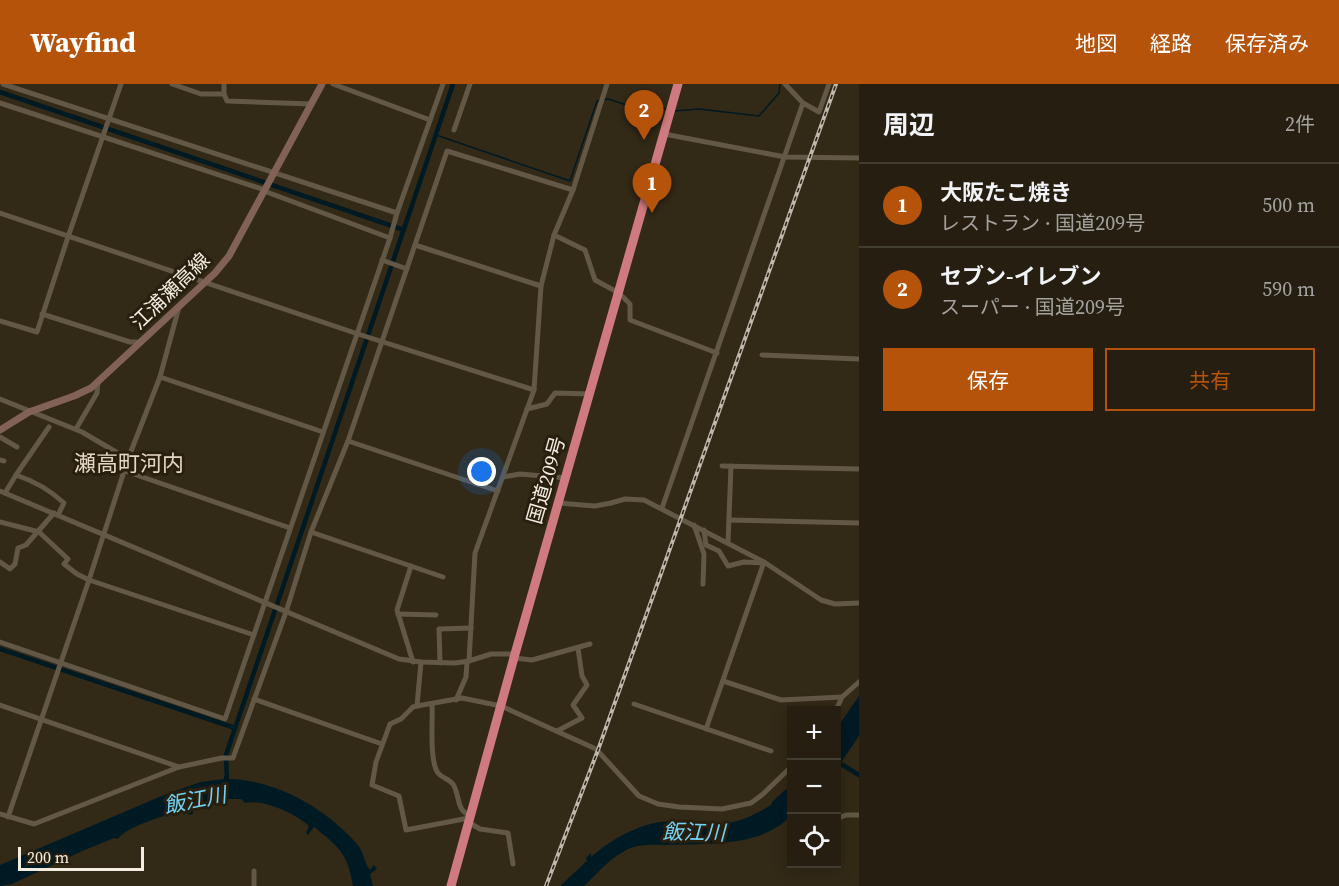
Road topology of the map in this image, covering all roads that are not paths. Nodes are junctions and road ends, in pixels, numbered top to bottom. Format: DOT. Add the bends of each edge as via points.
graph roads {
  1 [pos="3,84"];
  2 [pos="120,84"];
  3 [pos="172,84"];
  4 [pos="224,84"];
  5 [pos="322,84"];
  6 [pos="333,84"];
  7 [pos="443,84"];
  8 [pos="470,84"];
  9 [pos="607,84"];
  10 [pos="678,84"];
  11 [pos="786,84"];
  12 [pos="829,84"];
  13 [pos="224,94"];
  14 [pos="0,103"];
  15 [pos="803,103"];
  16 [pos="311,104"];
  17 [pos="108,119"];
  18 [pos="430,120"];
  19 [pos="454,130"];
  20 [pos="664,134"];
  21 [pos="102,136"];
  22 [pos="785,157"];
  23 [pos="859,158"];
  24 [pos="272,175"];
  25 [pos="264,190"];
  26 [pos="573,190"];
  27 [pos="0,213"];
  28 [pos="397,213"];
  29 [pos="554,235"];
  30 [pos="68,237"];
  31 [pos="390,238"];
  32 [pos="415,245"];
  33 [pos="383,260"];
  34 [pos="405,268"];
  35 [pos="206,281"];
  36 [pos="541,286"];
  37 [pos="619,293"];
  38 [pos="180,306"];
  39 [pos="42,314"];
  40 [pos="0,321"];
  41 [pos="357,334"];
  42 [pos="140,342"];
  43 [pos="381,342"];
  44 [pos="717,353"];
  45 [pos="762,355"];
  46 [pos="859,359"];
  47 [pos="159,377"];
  48 [pos="98,381"];
  49 [pos="534,390"];
  50 [pos="590,394"];
  51 [pos="0,399"];
  52 [pos="527,409"];
  53 [pos="28,412"];
  54 [pos="49,427"];
  55 [pos="76,429"];
  56 [pos="0,430"];
  57 [pos="323,432"];
  58 [pos="0,437"];
  59 [pos="348,441"];
  60 [pos="18,447"];
  61 [pos="128,459"];
  62 [pos="722,466"];
  63 [pos="731,466"];
  64 [pos="859,469"];
  65 [pos="124,471"];
  66 [pos="16,475"];
  67 [pos="503,477"];
  68 [pos="566,478"];
  69 [pos="498,491"];
  70 [pos="3,492"];
  71 [pos="558,503"];
  72 [pos="662,508"];
  73 [pos="56,514"];
  74 [pos="729,520"];
  75 [pos="0,522"];
  76 [pos="859,523"];
  77 [pos="694,525"];
  78 [pos="290,528"];
  79 [pos="704,530"];
  80 [pos="39,532"];
  81 [pos="311,532"];
  82 [pos="104,535"];
  83 [pos="728,543"];
  84 [pos="0,562"];
  85 [pos="764,562"];
  86 [pos="411,566"];
  87 [pos="443,577"];
  88 [pos="89,580"];
  89 [pos="703,584"];
  90 [pos="266,603"];
  91 [pos="859,603"];
  92 [pos="286,612"];
  93 [pos="398,614"];
  94 [pos="436,615"];
  95 [pos="471,628"];
  96 [pos="254,635"];
  97 [pos="0,642"];
  98 [pos="590,644"];
  99 [pos="578,648"];
  100 [pos="515,656"];
  101 [pos="468,661"];
  102 [pos="61,662"];
  103 [pos="413,662"];
  104 [pos="422,662"];
  105 [pos="440,663"];
  106 [pos="723,681"];
  107 [pos="859,682"];
  108 [pos="842,697"];
  109 [pos="254,699"];
  110 [pos="456,700"];
  111 [pos="432,704"];
  112 [pos="634,704"];
  113 [pos="0,705"];
  114 [pos="417,706"];
  115 [pos="501,706"];
  116 [pos="838,706"];
  117 [pos="41,718"];
  118 [pos="706,729"];
  119 [pos="557,731"];
  120 [pos="382,744"];
  121 [pos="771,751"];
  122 [pos="179,767"];
  123 [pos="787,771"];
  124 [pos="0,814"];
  125 [pos="859,815"];
  126 [pos="8,817"];
  127 [pos="841,817"];
  128 [pos="469,818"];
  129 [pos="513,864"];
  130 [pos="254,871"];
  131 [pos="254,886"];
  132 [pos="451,886"];
  1 -- 17 [label="street"];
  2 -- 17 [label="street"];
  3 -- 13 [label="street" via="201,94"];
  4 -- 13 [label="street"];
  5 -- 16 [label="main road, 江浦瀬高線"];
  6 -- 18 [label="street"];
  7 -- 18 [label="street"];
  8 -- 19 [label="street"];
  9 -- 26 [label="street"];
  10 -- 20 [label="highway, 国道209号"];
  11 -- 15 [label="street"];
  12 -- 15 [label="street" via="819,112"];
  13 -- 16 [label="street" via="227,101"];
  14 -- 21 [label="street"];
  15 -- 22 [label="street"];
  16 -- 24 [label="main road, 江浦瀬高線"];
  17 -- 21 [label="street"];
  17 -- 24 [label="street"];
  18 -- 28 [label="street"];
  20 -- 22 [label="street"];
  20 -- 37 [label="highway, 国道209号"];
  21 -- 25 [label="street"];
  21 -- 30 [label="street"];
  22 -- 23 [label="street"];
  22 -- 44 [label="street"];
  24 -- 25 [label="main road, 江浦瀬高線"];
  24 -- 28 [label="street"];
  25 -- 31 [label="street"];
  25 -- 35 [label="main road, 江浦瀬高線" via="229,256"];
  26 -- 29 [label="street"];
  26 -- 32 [label="street" via="447,151"];
  27 -- 30 [label="street"];
  28 -- 31 [label="street"];
  29 -- 36 [label="street"];
  29 -- 37 [label="street" via="585,250 595,280"];
  30 -- 35 [label="street"];
  30 -- 39 [label="street"];
  31 -- 33 [label="street"];
  32 -- 34 [label="street"];
  32 -- 36 [label="street"];
  33 -- 34 [label="street"];
  33 -- 41 [label="street"];
  34 -- 43 [label="street"];
  35 -- 38 [label="main road, 江浦瀬高線"];
  35 -- 41 [label="street"];
  36 -- 49 [label="street"];
  37 -- 44 [label="street" via="630,304 630,320"];
  37 -- 50 [label="highway, 国道209号"];
  38 -- 42 [label="main road, 江浦瀬高線"];
  38 -- 47 [label="street"];
  39 -- 40 [label="street" via="37,332"];
  39 -- 42 [label="street"];
  41 -- 43 [label="street"];
  41 -- 57 [label="street"];
  42 -- 48 [label="main road, 江浦瀬高線"];
  43 -- 49 [label="street"];
  43 -- 59 [label="street"];
  44 -- 72 [label="street"];
  45 -- 46 [label="street"];
  47 -- 57 [label="street"];
  47 -- 61 [label="street"];
  48 -- 53 [label="main road, 江浦瀬高線" via="74,396"];
  48 -- 55 [label="street" via="97,393"];
  49 -- 52 [label="street"];
  50 -- 52 [label="street" via="555,393 547,404"];
  50 -- 68 [label="highway, 国道209号"];
  51 -- 53 [label="street"];
  52 -- 67 [label="street"];
  53 -- 55 [label="street"];
  53 -- 56 [label="main road, 江浦瀬高線"];
  54 -- 66 [label="street"];
  55 -- 61 [label="street"];
  57 -- 78 [label="street"];
  58 -- 60 [label="street"];
  59 -- 69 [label="street"];
  59 -- 81 [label="street"];
  61 -- 65 [label="street"];
  62 -- 63 [label="street"];
  63 -- 64 [label="street"];
  63 -- 74 [label="street"];
  65 -- 78 [label="street"];
  65 -- 82 [label="street"];
  66 -- 70 [label="street"];
  66 -- 73 [label="street" via="55,494 64,503"];
  67 -- 68 [label="street" via="520,474"];
  67 -- 69 [label="street"];
  68 -- 71 [label="highway, 国道209号"];
  69 -- 95 [label="street" via="475,553"];
  70 -- 73 [label="street"];
  71 -- 72 [label="street" via="595,506 633,499"];
  71 -- 100 [label="highway, 国道209号"];
  72 -- 77 [label="street"];
  73 -- 80 [label="street"];
  73 -- 82 [label="street"];
  74 -- 76 [label="street"];
  74 -- 83 [label="street"];
  75 -- 80 [label="street"];
  77 -- 79 [label="street"];
  77 -- 89 [label="street" via="704,554"];
  78 -- 90 [label="street"];
  79 -- 83 [label="street"];
  79 -- 85 [label="street" via="706,545 719,551 728,566"];
  80 -- 84 [label="street" via="18,548 10,569"];
  80 -- 88 [label="street" via="68,559 64,564"];
  81 -- 86 [label="street"];
  81 -- 92 [label="street"];
  82 -- 88 [label="street"];
  82 -- 90 [label="street"];
  83 -- 85 [label="street"];
  85 -- 91 [label="street" via="821,600"];
  85 -- 106 [label="street"];
  86 -- 87 [label="street"];
  86 -- 93 [label="street"];
  88 -- 96 [label="street"];
  88 -- 102 [label="street"];
  90 -- 92 [label="street"];
  90 -- 96 [label="street"];
  92 -- 103 [label="street"];
  92 -- 109 [label="street"];
  93 -- 94 [label="street"];
  93 -- 103 [label="street"];
  95 -- 101 [label="street"];
  95 -- 105 [label="street" via="439,629"];
  96 -- 102 [label="street" via="225,719"];
  97 -- 102 [label="street"];
  98 -- 99 [label="street"];
  99 -- 100 [label="street" via="532,660"];
  99 -- 119 [label="street" via="587,685 573,705 582,718"];
  100 -- 101 [label="street" via="491,654"];
  100 -- 115 [label="highway, 国道209号"];
  101 -- 105 [label="street"];
  101 -- 110 [label="street"];
  102 -- 117 [label="street"];
  103 -- 104 [label="street"];
  104 -- 105 [label="street"];
  104 -- 114 [label="street"];
  106 -- 108 [label="street" via="781,700"];
  106 -- 118 [label="street"];
  107 -- 108 [label="street"];
  108 -- 116 [label="street"];
  109 -- 120 [label="street"];
  109 -- 122 [label="street" via="233,758"];
  110 -- 111 [label="street"];
  110 -- 115 [label="street" via="468,698"];
  111 -- 114 [label="street"];
  111 -- 128 [label="street" via="435,768 453,784"];
  112 -- 118 [label="street"];
  113 -- 117 [label="street"];
  114 -- 120 [label="street" via="390,724"];
  115 -- 119 [label="street"];
  115 -- 128 [label="highway, 国道209号"];
  117 -- 122 [label="street"];
  117 -- 126 [label="street"];
  118 -- 121 [label="street"];
  119 -- 123 [label="street" via="601,752 639,796 668,805 722,809 740,806 757,799"];
  120 -- 128 [label="street" via="372,785 399,796 406,830"];
  122 -- 126 [label="street" via="34,824"];
  124 -- 126 [label="street"];
  125 -- 127 [label="street"];
  128 -- 129 [label="street" via="480,829 508,833"];
  128 -- 132 [label="highway, 国道209号"];
  130 -- 131 [label="street"];
}
